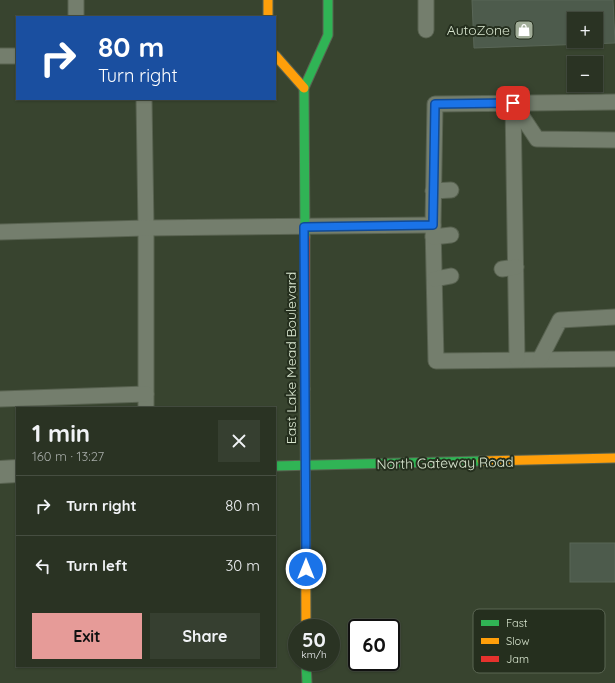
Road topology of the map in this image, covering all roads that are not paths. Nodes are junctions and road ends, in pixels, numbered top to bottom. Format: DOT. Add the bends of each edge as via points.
graph roads {
  1 [pos="76,0"];
  2 [pos="268,0"];
  3 [pos="328,0"];
  4 [pos="426,0"];
  5 [pos="76,16"];
  6 [pos="268,16"];
  7 [pos="426,30"];
  8 [pos="0,56"];
  9 [pos="16,56"];
  10 [pos="276,56"];
  11 [pos="304,88"];
  12 [pos="144,100"];
  13 [pos="615,102"];
  14 [pos="513,103"];
  15 [pos="615,140"];
  16 [pos="451,190"];
  17 [pos="433,191"];
  18 [pos="304,227"];
  19 [pos="146,228"];
  20 [pos="433,231"];
  21 [pos="0,232"];
  22 [pos="451,235"];
  23 [pos="451,276"];
  24 [pos="434,279"];
  25 [pos="615,317"];
  26 [pos="517,359"];
  27 [pos="540,359"];
  28 [pos="615,360"];
  29 [pos="0,399"];
  30 [pos="146,401"];
  31 [pos="615,458"];
  32 [pos="276,466"];
  33 [pos="305,466"];
  34 [pos="16,471"];
  35 [pos="0,472"];
  36 [pos="306,619"];
  37 [pos="306,671"];
  38 [pos="307,683"];
  1 -- 5 [label="lane"];
  2 -- 6 [label="main road"];
  3 -- 11 [label="main road, East Lake Mead Boulevard" via="328,35"];
  4 -- 7 [label="lane"];
  8 -- 9 [label="lane"];
  10 -- 11 [label="main road"];
  11 -- 18 [label="main road, East Lake Mead Boulevard"];
  12 -- 19 [label="lane"];
  13 -- 14 [label="lane"];
  14 -- 15 [label="lane" via="537,139"];
  14 -- 17 [label="lane" via="435,104"];
  14 -- 26 [label="lane" via="508,229"];
  16 -- 17 [label="lane"];
  17 -- 20 [label="lane"];
  18 -- 19 [label="lane"];
  18 -- 20 [label="lane"];
  18 -- 33 [label="main road, East Lake Mead Boulevard"];
  19 -- 21 [label="lane"];
  19 -- 30 [label="lane"];
  20 -- 22 [label="lane"];
  20 -- 24 [label="lane"];
  23 -- 24 [label="lane"];
  24 -- 26 [label="lane" via="436,361"];
  25 -- 27 [label="lane" via="560,320"];
  26 -- 27 [label="lane"];
  27 -- 28 [label="lane"];
  29 -- 30 [label="lane"];
  31 -- 33 [label="main road, North Gateway Road"];
  32 -- 33 [label="main road, North Gateway Road"];
  33 -- 36 [label="main road, East Lake Mead Boulevard"];
  34 -- 35 [label="street"];
  37 -- 38 [label="main road"];
}
